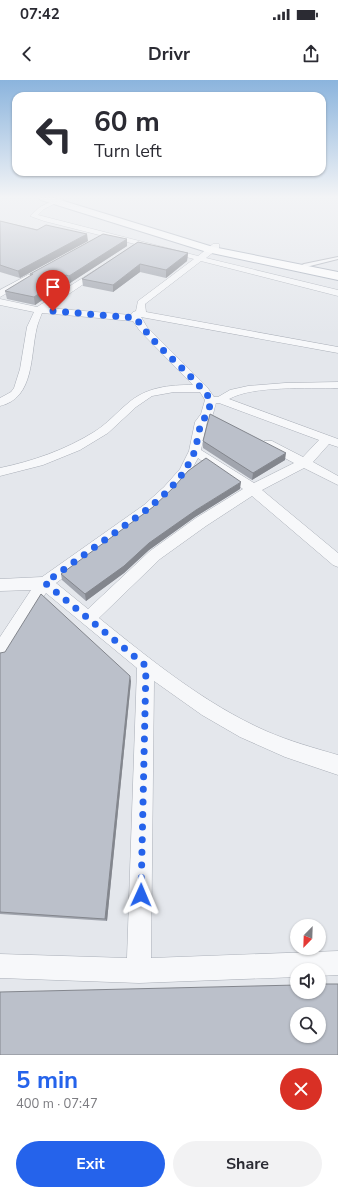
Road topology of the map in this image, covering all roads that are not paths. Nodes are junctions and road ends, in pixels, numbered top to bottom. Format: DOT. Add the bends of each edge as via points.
graph roads {
  1 [pos="139,243"];
  2 [pos="141,244"];
  3 [pos="199,244"];
  4 [pos="214,248"];
  5 [pos="126,252"];
  6 [pos="338,258"];
  7 [pos="199,259"];
  8 [pos="107,265"];
  9 [pos="302,266"];
  10 [pos="338,270"];
  11 [pos="39,272"];
  12 [pos="338,276"];
  13 [pos="338,293"];
  14 [pos="0,294"];
  15 [pos="0,302"];
  16 [pos="39,310"];
  17 [pos="138,316"];
  18 [pos="338,350"];
  19 [pos="338,385"];
  20 [pos="211,396"];
  21 [pos="0,403"];
  22 [pos="256,438"];
  23 [pos="333,441"];
  24 [pos="195,451"];
  25 [pos="305,463"];
  26 [pos="0,472"];
  27 [pos="338,481"];
  28 [pos="253,488"];
  29 [pos="338,561"];
  30 [pos="45,583"];
  31 [pos="0,585"];
  32 [pos="88,619"];
  33 [pos="0,652"];
  34 [pos="146,666"];
  35 [pos="338,765"];
  36 [pos="338,963"];
  37 [pos="0,966"];
  38 [pos="139,971"];
  1 -- 5 [label="street"];
  2 -- 7 [label="street"];
  3 -- 4 [label="main road"];
  4 -- 7 [label="street"];
  4 -- 9 [label="main road"];
  6 -- 9 [label="lane"];
  7 -- 13 [label="street"];
  7 -- 17 [label="street" via="141,303"];
  8 -- 16 [label="street"];
  9 -- 10 [label="main road"];
  9 -- 12 [label="main road"];
  11 -- 14 [label="street"];
  15 -- 16 [label="street"];
  16 -- 17 [label="street"];
  16 -- 21 [label="street" via="32,327 19,388 15,394"];
  17 -- 18 [label="street"];
  17 -- 20 [label="street" via="151,338"];
  19 -- 20 [label="street" via="248,389"];
  20 -- 23 [label="street"];
  20 -- 24 [label="street" via="211,416 201,422"];
  20 -- 26 [label="street" via="170,388 158,390 146,395 100,433 76,447 51,458"];
  22 -- 25 [label="street"];
  23 -- 25 [label="street"];
  24 -- 28 [label="street"];
  24 -- 30 [label="street" via="185,471 149,508"];
  25 -- 27 [label="street"];
  25 -- 28 [label="street"];
  28 -- 29 [label="street"];
  28 -- 32 [label="street" via="155,555"];
  30 -- 31 [label="street"];
  30 -- 32 [label="street"];
  30 -- 33 [label="street"];
  32 -- 34 [label="street"];
  34 -- 35 [label="street" via="235,725 296,751"];
  34 -- 38 [label="street"];
  36 -- 38 [label="street"];
  37 -- 38 [label="street"];
}
